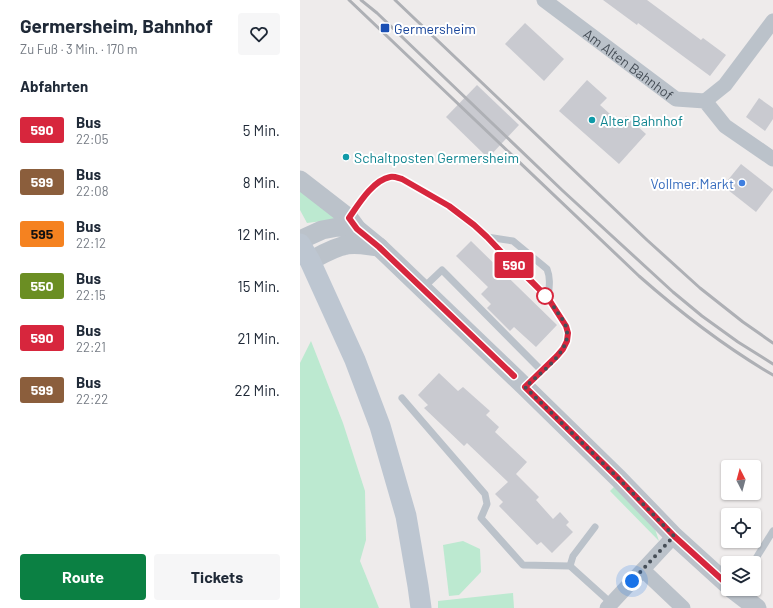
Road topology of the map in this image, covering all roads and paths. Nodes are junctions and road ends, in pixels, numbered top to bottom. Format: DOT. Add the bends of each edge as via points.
graph roads {
  1 [pos="544,0"];
  2 [pos="773,21"];
  3 [pos="705,101"];
  4 [pos="773,159"];
  5 [pos="300,180"];
  6 [pos="353,224"];
  7 [pos="487,237"];
  8 [pos="300,240"];
  9 [pos="379,247"];
  10 [pos="305,252"];
  11 [pos="422,289"];
  12 [pos="548,298"];
  13 [pos="545,369"];
  14 [pos="525,387"];
  15 [pos="402,398"];
  16 [pos="595,527"];
  17 [pos="773,531"];
  18 [pos="674,536"];
  19 [pos="757,556"];
  20 [pos="570,566"];
  21 [pos="643,570"];
  22 [pos="721,578"];
  23 [pos="742,596"];
  24 [pos="609,606"];
  25 [pos="421,608"];
  26 [pos="683,608"];
  27 [pos="757,608"];
  1 -- 3 [label="street, Am Alten Bahnhof" via="676,99"];
  2 -- 3 [label="street" via="725,85"];
  3 -- 4 [label="street" via="725,126"];
  5 -- 6 [label="street"];
  6 -- 7 [label="lane" via="366,194 379,181 395,177 449,206"];
  6 -- 8 [label="street" via="322,230"];
  6 -- 9 [label="street"];
  7 -- 12 [label="lane"];
  7 -- 12 [label="lane" via="513,241 542,264 550,276"];
  9 -- 10 [label="street" via="360,244"];
  9 -- 11 [label="street"];
  10 -- 25 [label="main road" via="355,360 380,426 406,516"];
  11 -- 13 [label="lane" via="442,270"];
  11 -- 14 [label="street"];
  12 -- 13 [label="lane" via="568,333 563,349"];
  13 -- 14 [label="lane"];
  14 -- 18 [label="street"];
  15 -- 20 [label="lane" via="485,494 487,504 481,518 523,565"];
  16 -- 20 [label="lane" via="572,556"];
  17 -- 19 [label="lane"];
  18 -- 21 [label="street"];
  18 -- 22 [label="street"];
  20 -- 24 [label="lane"];
  21 -- 24 [label="street"];
  21 -- 26 [label="street"];
  23 -- 27 [label="street"];
}
